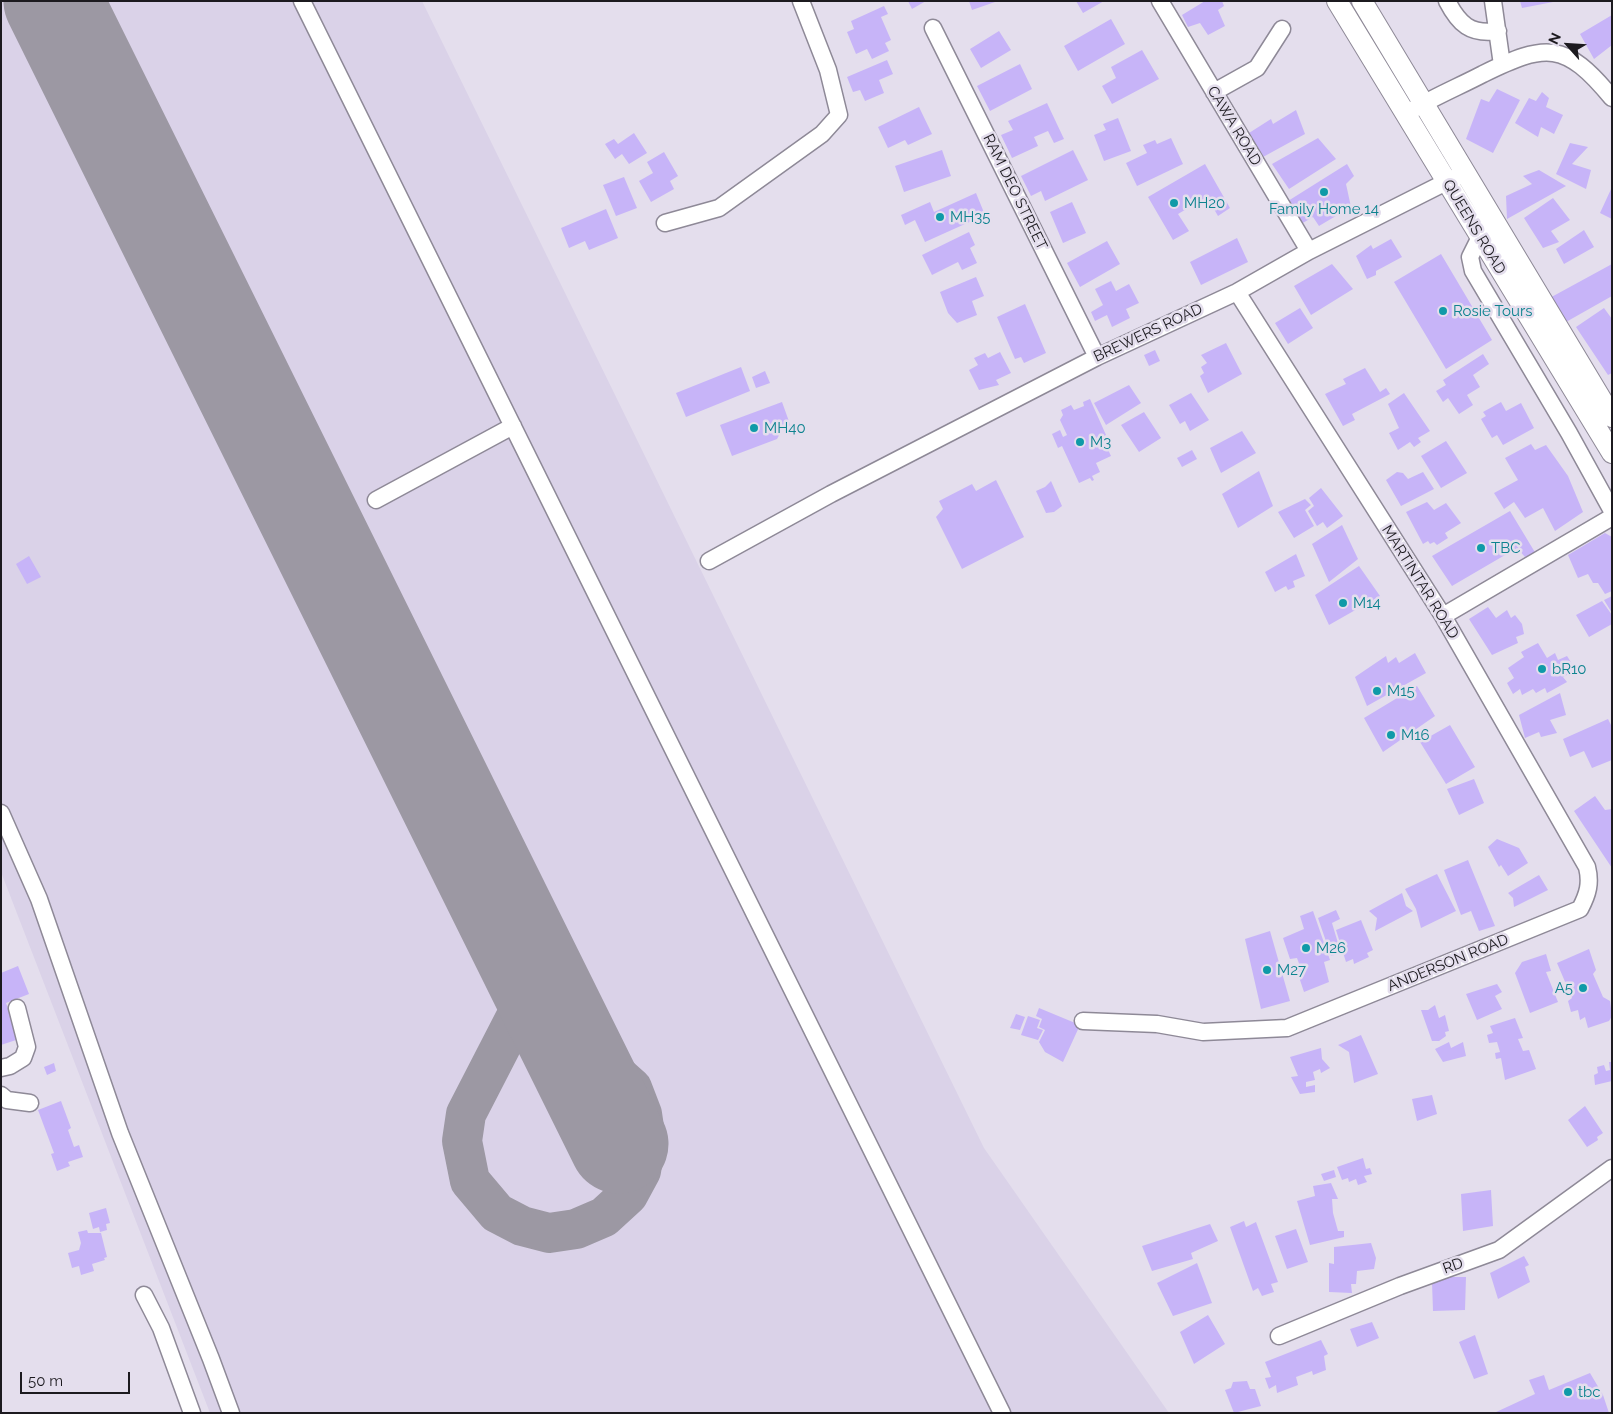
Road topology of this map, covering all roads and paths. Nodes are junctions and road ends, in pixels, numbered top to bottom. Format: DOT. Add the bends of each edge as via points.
graph roads {
  1 [pos="302,1"];
  2 [pos="801,1"];
  3 [pos="1160,1"];
  4 [pos="1337,1"];
  5 [pos="1362,1"];
  6 [pos="1447,1"];
  7 [pos="1493,1"];
  8 [pos="934,28"];
  9 [pos="1282,29"];
  10 [pos="1498,31"];
  11 [pos="1502,65"];
  12 [pos="1214,92"];
  13 [pos="1612,98"];
  14 [pos="1424,103"];
  15 [pos="1406,114"];
  16 [pos="1464,173"];
  17 [pos="1447,183"];
  18 [pos="665,223"];
  19 [pos="1480,237"];
  20 [pos="1309,251"];
  21 [pos="1237,292"];
  22 [pos="1097,357"];
  23 [pos="1612,417"];
  24 [pos="513,426"];
  25 [pos="1612,453"];
  26 [pos="376,500"];
  27 [pos="1612,511"];
  28 [pos="1612,517"];
  29 [pos="709,561"];
  30 [pos="1443,616"];
  31 [pos="1,813"];
  32 [pos="1590,880"];
  33 [pos="16,1008"];
  34 [pos="1083,1021"];
  35 [pos="1,1068"];
  36 [pos="1,1096"];
  37 [pos="30,1103"];
  38 [pos="1612,1168"];
  39 [pos="144,1295"];
  40 [pos="1279,1336"];
  41 [pos="192,1413"];
  42 [pos="231,1413"];
  43 [pos="1002,1413"];
  1 -- 24 [label="street"];
  2 -- 18 [label="street" via="828,70 839,114 822,134 719,208"];
  3 -- 12 [label="street, CAWA ROAD"];
  4 -- 15 [label="main road, QUEENS ROAD"];
  5 -- 14 [label="main road, QUEENS ROAD"];
  6 -- 10 [label="street" via="1457,20 1484,33"];
  7 -- 10 [label="street"];
  8 -- 22 [label="street, RAM DEO STREET"];
  9 -- 12 [label="street" via="1257,68"];
  10 -- 11 [label="street"];
  11 -- 13 [label="street" via="1540,52 1567,57 1582,66"];
  11 -- 14 [label="street"];
  12 -- 20 [label="street, CAWA ROAD"];
  14 -- 15 [label="street"];
  14 -- 16 [label="main road, QUEENS ROAD"];
  15 -- 17 [label="main road, QUEENS ROAD"];
  16 -- 17 [label="street, BREWERS ROAD"];
  16 -- 23 [label="main road, QUEENS ROAD"];
  17 -- 19 [label="main road, QUEENS ROAD"];
  17 -- 20 [label="street, BREWERS ROAD"];
  19 -- 25 [label="main road, QUEENS ROAD"];
  19 -- 27 [label="street" via="1470,258 1473,271"];
  20 -- 21 [label="street, BREWERS ROAD"];
  21 -- 22 [label="street, BREWERS ROAD"];
  21 -- 30 [label="street, MARTINTAR ROAD"];
  22 -- 29 [label="street, BREWERS ROAD" via="831,494"];
  24 -- 26 [label="street"];
  24 -- 43 [label="street"];
  28 -- 30 [label="street"];
  30 -- 32 [label="street, MARTINTAR ROAD" via="1587,866"];
  31 -- 42 [label="street" via="39,899 120,1133"];
  32 -- 34 [label="street, ANDERSON ROAD" via="1580,909 1287,1028 1203,1032 1157,1024"];
  33 -- 35 [label="street" via="27,1047 23,1058"];
  36 -- 37 [label="street"];
  38 -- 40 [label="street, RD" via="1499,1250 1400,1286"];
  39 -- 41 [label="street" via="161,1328"];
}
